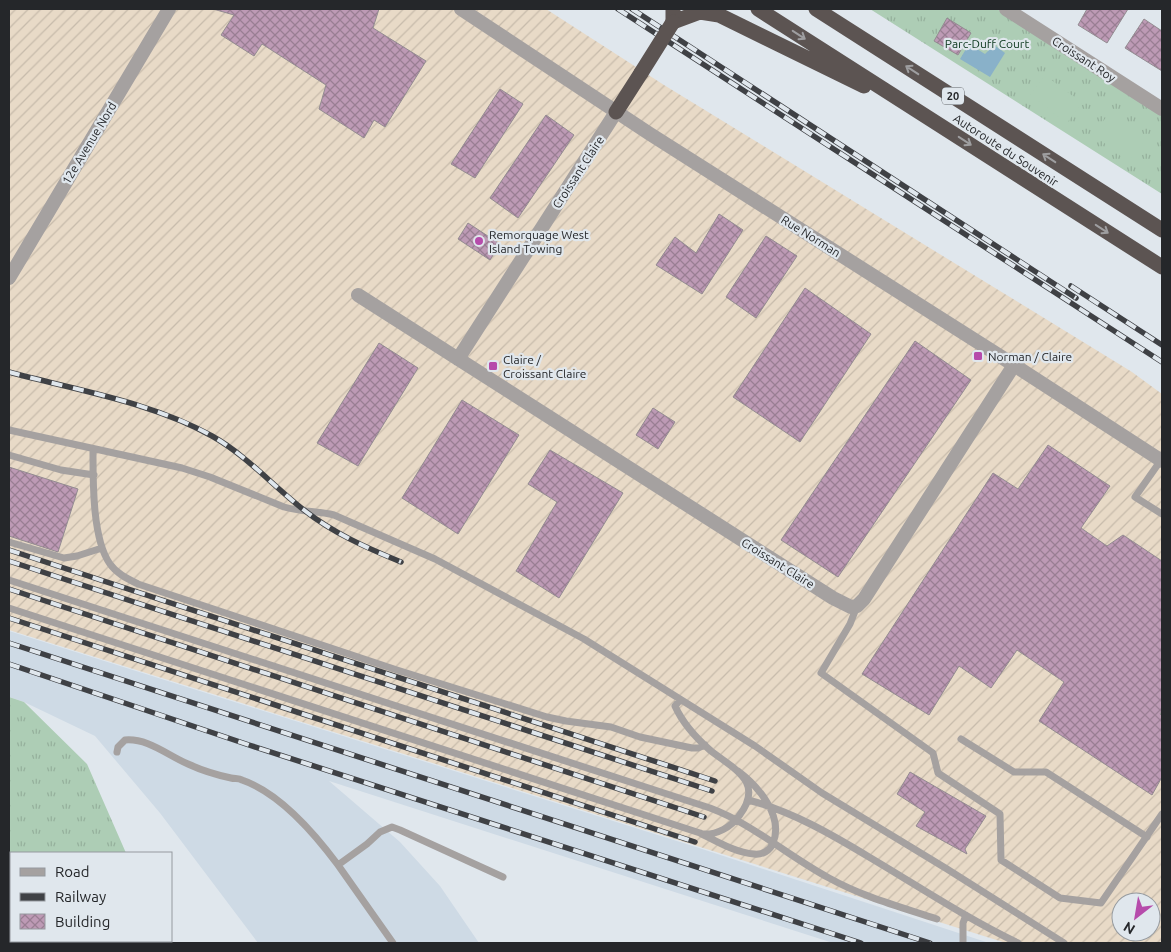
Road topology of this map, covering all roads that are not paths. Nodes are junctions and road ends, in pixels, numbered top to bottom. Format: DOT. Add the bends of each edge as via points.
graph roads {
  1 [pos="169,9"];
  2 [pos="462,9"];
  3 [pos="758,9"];
  4 [pos="816,9"];
  5 [pos="1006,9"];
  6 [pos="675,16"];
  7 [pos="1162,109"];
  8 [pos="616,112"];
  9 [pos="924,115"];
  10 [pos="1162,230"];
  11 [pos="1162,267"];
  12 [pos="9,278"];
  13 [pos="358,295"];
  14 [pos="458,359"];
  15 [pos="1014,365"];
  16 [pos="9,430"];
  17 [pos="93,449"];
  18 [pos="9,455"];
  19 [pos="1162,460"];
  20 [pos="94,476"];
  21 [pos="1162,514"];
  22 [pos="9,542"];
  23 [pos="102,548"];
  24 [pos="9,580"];
  25 [pos="857,606"];
  26 [pos="9,608"];
  27 [pos="680,700"];
  28 [pos="961,739"];
  29 [pos="705,745"];
  30 [pos="117,752"];
  31 [pos="738,770"];
  32 [pos="748,800"];
  33 [pos="769,806"];
  34 [pos="1162,814"];
  35 [pos="736,820"];
  36 [pos="700,833"];
  37 [pos="1147,838"];
  38 [pos="773,844"];
  39 [pos="338,865"];
  40 [pos="503,877"];
  41 [pos="966,915"];
  42 [pos="937,919"];
  43 [pos="393,943"];
  44 [pos="963,943"];
  45 [pos="1018,943"];
  46 [pos="1064,943"];
  1 -- 12 [label="street, 12e Avenue Nord"];
  2 -- 8 [label="street, Rue Norman"];
  3 -- 9 [label="highway, Autoroute du Souvenir / 20, one-way"];
  10 -- 4 [label="highway, Autoroute du Souvenir / 20, one-way"];
  5 -- 7 [label="street, Croissant Roy"];
  6 -- 8 [label="highway, bridge"];
  6 -- 9 [label="highway" via="700,12 719,15"];
  8 -- 14 [label="street, Croissant Claire"];
  8 -- 15 [label="street, Rue Norman"];
  9 -- 11 [label="highway, Autoroute du Souvenir / 20, one-way"];
  13 -- 14 [label="street, Croissant Claire"];
  14 -- 25 [label="street, Croissant Claire" via="842,603 851,608"];
  15 -- 19 [label="street, Rue Norman"];
  15 -- 25 [label="street"];
  16 -- 17 [label="lane"];
  17 -- 20 [label="lane"];
  17 -- 27 [label="lane" via="182,468 293,510 320,512 352,522 498,592 584,639"];
  18 -- 20 [label="lane"];
  19 -- 21 [label="lane" via="1135,497"];
  20 -- 23 [label="lane"];
  22 -- 23 [label="lane" via="64,558"];
  23 -- 29 [label="lane" via="115,570 138,584 387,667 553,718 611,726 640,737 692,748"];
  24 -- 35 [label="lane" via="710,808"];
  25 -- 37 [label="lane" via="821,674 933,753 938,773 1000,814 1002,860 1060,898 1101,903"];
  26 -- 36 [label="lane"];
  27 -- 29 [label="lane" via="676,706 679,714"];
  27 -- 46 [label="lane" via="755,746 822,793"];
  28 -- 37 [label="lane" via="1014,772 1046,772"];
  29 -- 31 [label="lane"];
  30 -- 39 [label="lane" via="125,740 138,740 190,765 241,779 259,788 306,826"];
  31 -- 32 [label="lane" via="748,784"];
  31 -- 33 [label="lane"];
  32 -- 33 [label="lane"];
  32 -- 35 [label="lane"];
  33 -- 38 [label="lane" via="775,830"];
  33 -- 41 [label="lane" via="835,838"];
  34 -- 37 [label="lane"];
  35 -- 36 [label="lane" via="713,833"];
  35 -- 38 [label="lane"];
  36 -- 38 [label="lane" via="737,850 755,854 766,852"];
  38 -- 42 [label="lane" via="857,892"];
  39 -- 40 [label="lane" via="380,832 396,828"];
  39 -- 43 [label="lane"];
  41 -- 44 [label="lane"];
  41 -- 45 [label="lane"];
}
